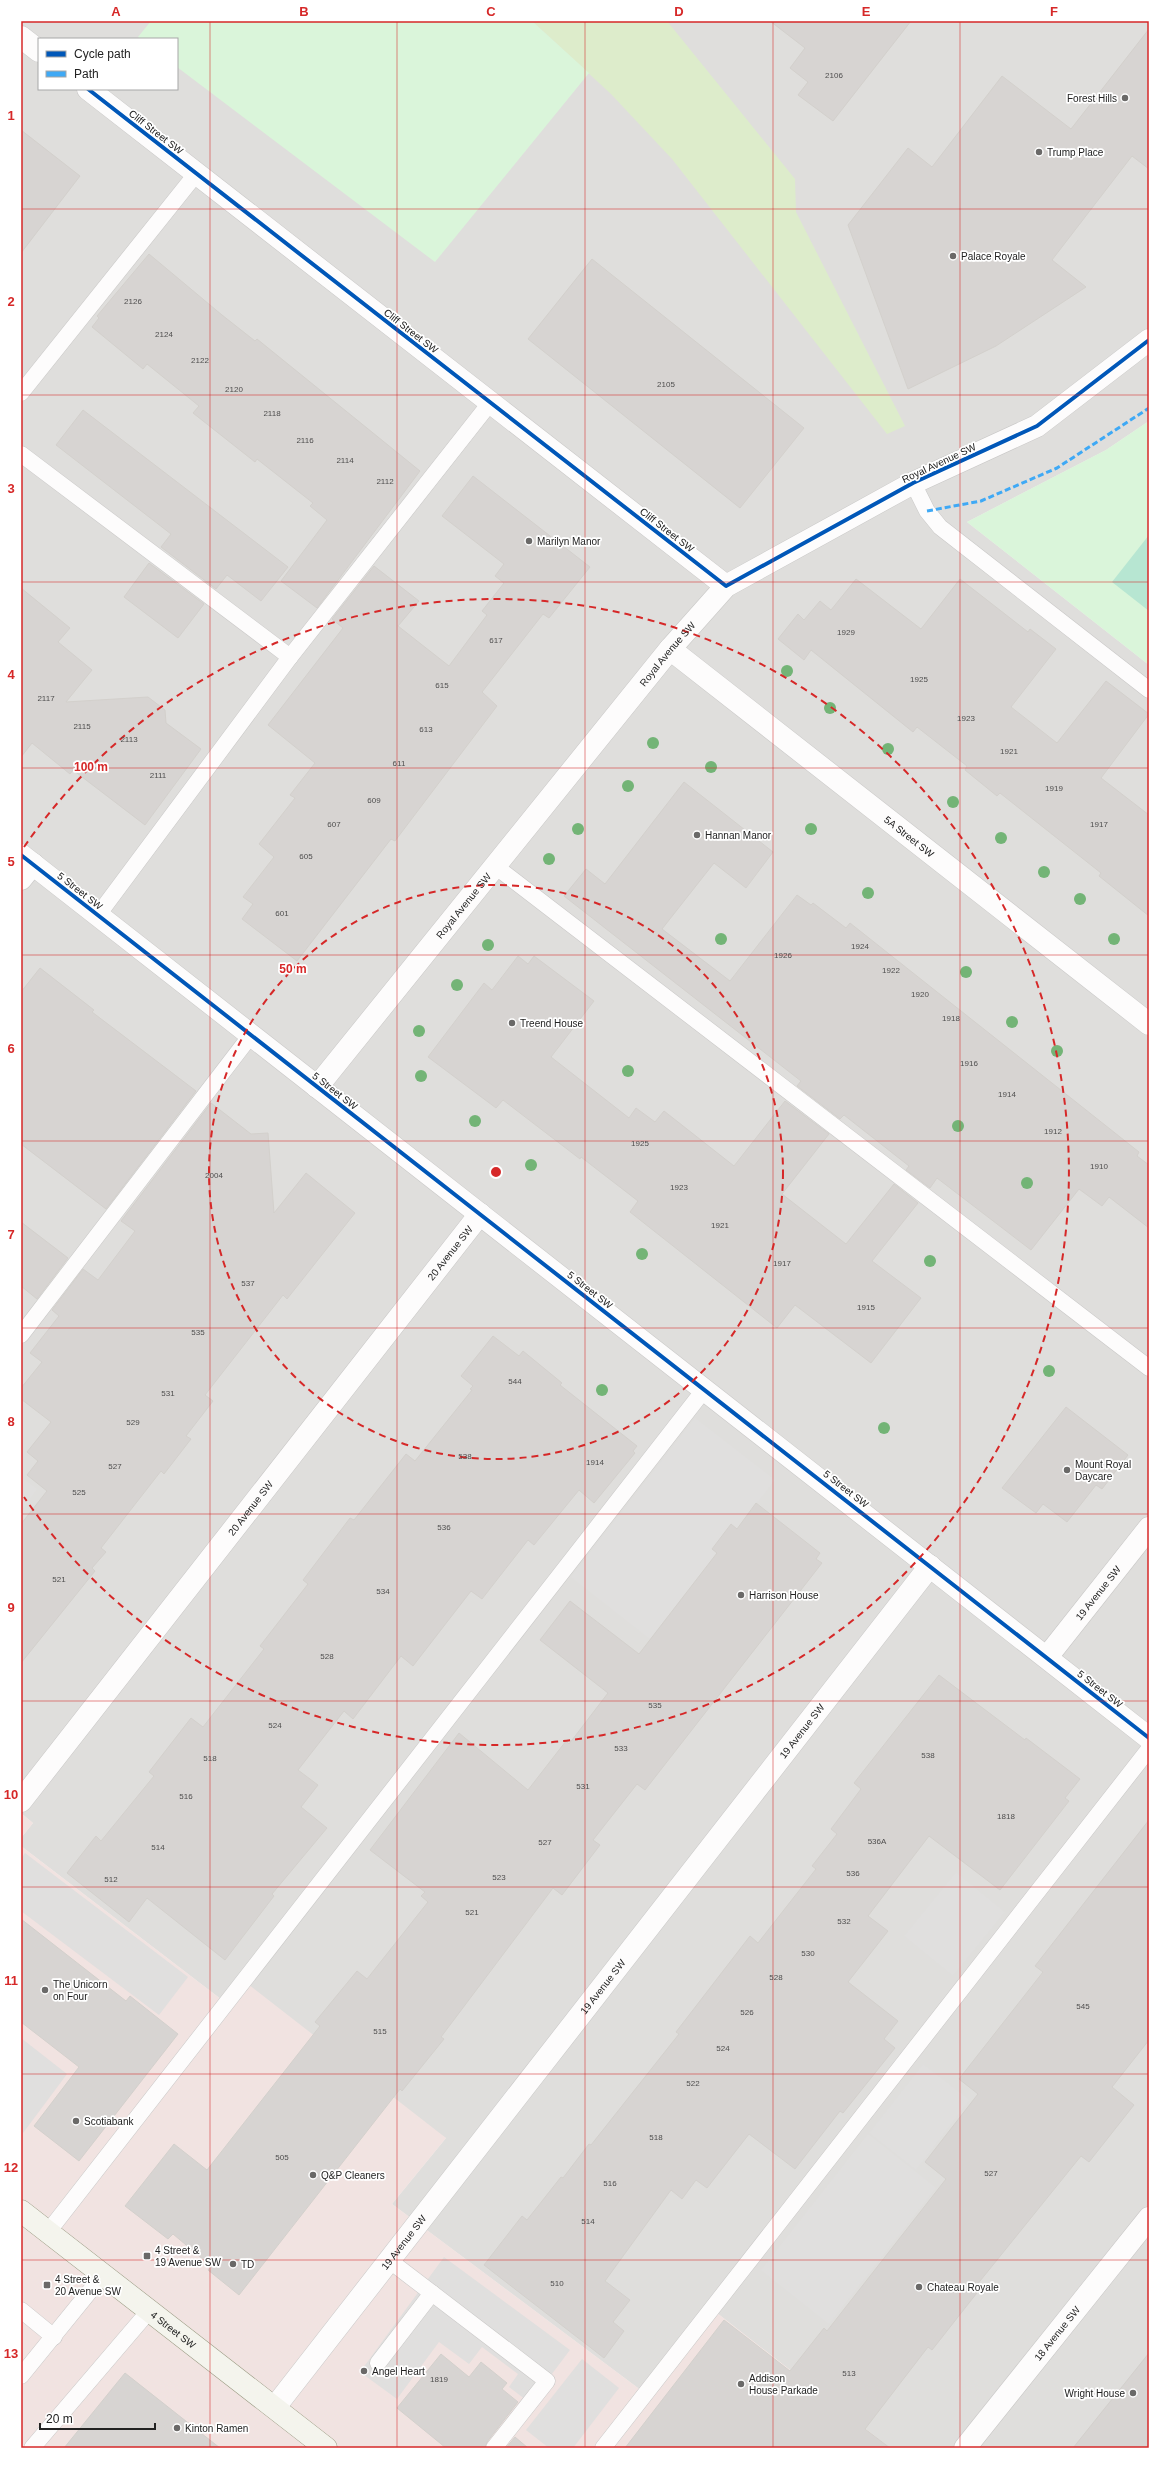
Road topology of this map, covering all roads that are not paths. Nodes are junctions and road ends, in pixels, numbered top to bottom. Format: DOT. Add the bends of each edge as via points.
graph roads {
  1 [pos="21,37"];
  2 [pos="38,50"];
  3 [pos="89,90"];
  4 [pos="196,174"];
  5 [pos="1149,340"];
  6 [pos="21,393"];
  7 [pos="490,403"];
  8 [pos="21,454"];
  9 [pos="913,482"];
  10 [pos="726,586"];
  11 [pos="670,649"];
  12 [pos="290,657"];
  13 [pos="1149,690"];
  14 [pos="25,866"];
  15 [pos="495,866"];
  16 [pos="98,915"];
  17 [pos="1149,1024"];
  18 [pos="251,1035"];
  19 [pos="317,1087"];
  20 [pos="480,1214"];
  21 [pos="21,1335"];
  22 [pos="1149,1368"];
  23 [pos="704,1390"];
  24 [pos="1149,1528"];
  25 [pos="930,1566"];
  26 [pos="1047,1657"];
  27 [pos="1149,1738"];
  28 [pos="1149,1749"];
  29 [pos="21,1801"];
  30 [pos="21,2211"];
  31 [pos="1149,2218"];
  32 [pos="48,2232"];
  33 [pos="390,2261"];
  34 [pos="103,2275"];
  35 [pos="432,2293"];
  36 [pos="21,2310"];
  37 [pos="149,2311"];
  38 [pos="54,2336"];
  39 [pos="378,2363"];
  40 [pos="24,2366"];
  41 [pos="275,2407"];
  42 [pos="32,2448"];
  43 [pos="326,2448"];
  44 [pos="494,2448"];
  45 [pos="603,2448"];
  46 [pos="965,2448"];
  1 -- 2 [label="street"];
  3 -- 4 [label="street, Cliff Street SW"];
  4 -- 6 [label="lane"];
  4 -- 7 [label="street, Cliff Street SW"];
  5 -- 9 [label="street, Royal Avenue SW" via="1037,426"];
  7 -- 10 [label="street, Cliff Street SW"];
  7 -- 12 [label="lane"];
  8 -- 12 [label="lane"];
  9 -- 10 [label="street, Royal Avenue SW"];
  9 -- 13 [label="lane" via="927,511 940,527"];
  10 -- 11 [label="street, Royal Avenue SW"];
  11 -- 15 [label="street, Royal Avenue SW"];
  11 -- 17 [label="street, 5A Street SW"];
  12 -- 16 [label="lane"];
  14 -- 16 [label="street, 5 Street SW"];
  15 -- 19 [label="street, Royal Avenue SW"];
  15 -- 22 [label="lane"];
  16 -- 18 [label="street, 5 Street SW"];
  18 -- 19 [label="street, 5 Street SW"];
  18 -- 21 [label="lane"];
  19 -- 20 [label="street, 5 Street SW"];
  20 -- 23 [label="street, 5 Street SW"];
  20 -- 29 [label="street, 20 Avenue SW"];
  23 -- 25 [label="street, 5 Street SW"];
  23 -- 32 [label="lane"];
  24 -- 26 [label="street, 19 Avenue SW"];
  25 -- 26 [label="street, 5 Street SW"];
  25 -- 33 [label="street, 19 Avenue SW"];
  26 -- 27 [label="street, 5 Street SW"];
  28 -- 45 [label="lane"];
  30 -- 32 [label="main road, 4 Street SW"];
  31 -- 46 [label="street, 18 Avenue SW"];
  32 -- 34 [label="main road, 4 Street SW"];
  33 -- 35 [label="lane"];
  33 -- 41 [label="street, 19 Avenue SW"];
  34 -- 37 [label="main road, 4 Street SW"];
  34 -- 38 [label="lane"];
  35 -- 39 [label="lane"];
  35 -- 44 [label="lane" via="547,2381"];
  36 -- 38 [label="lane"];
  37 -- 41 [label="main road, 4 Street SW"];
  37 -- 42 [label="lane"];
  38 -- 40 [label="lane"];
  41 -- 43 [label="main road, 4 Street SW"];
}
